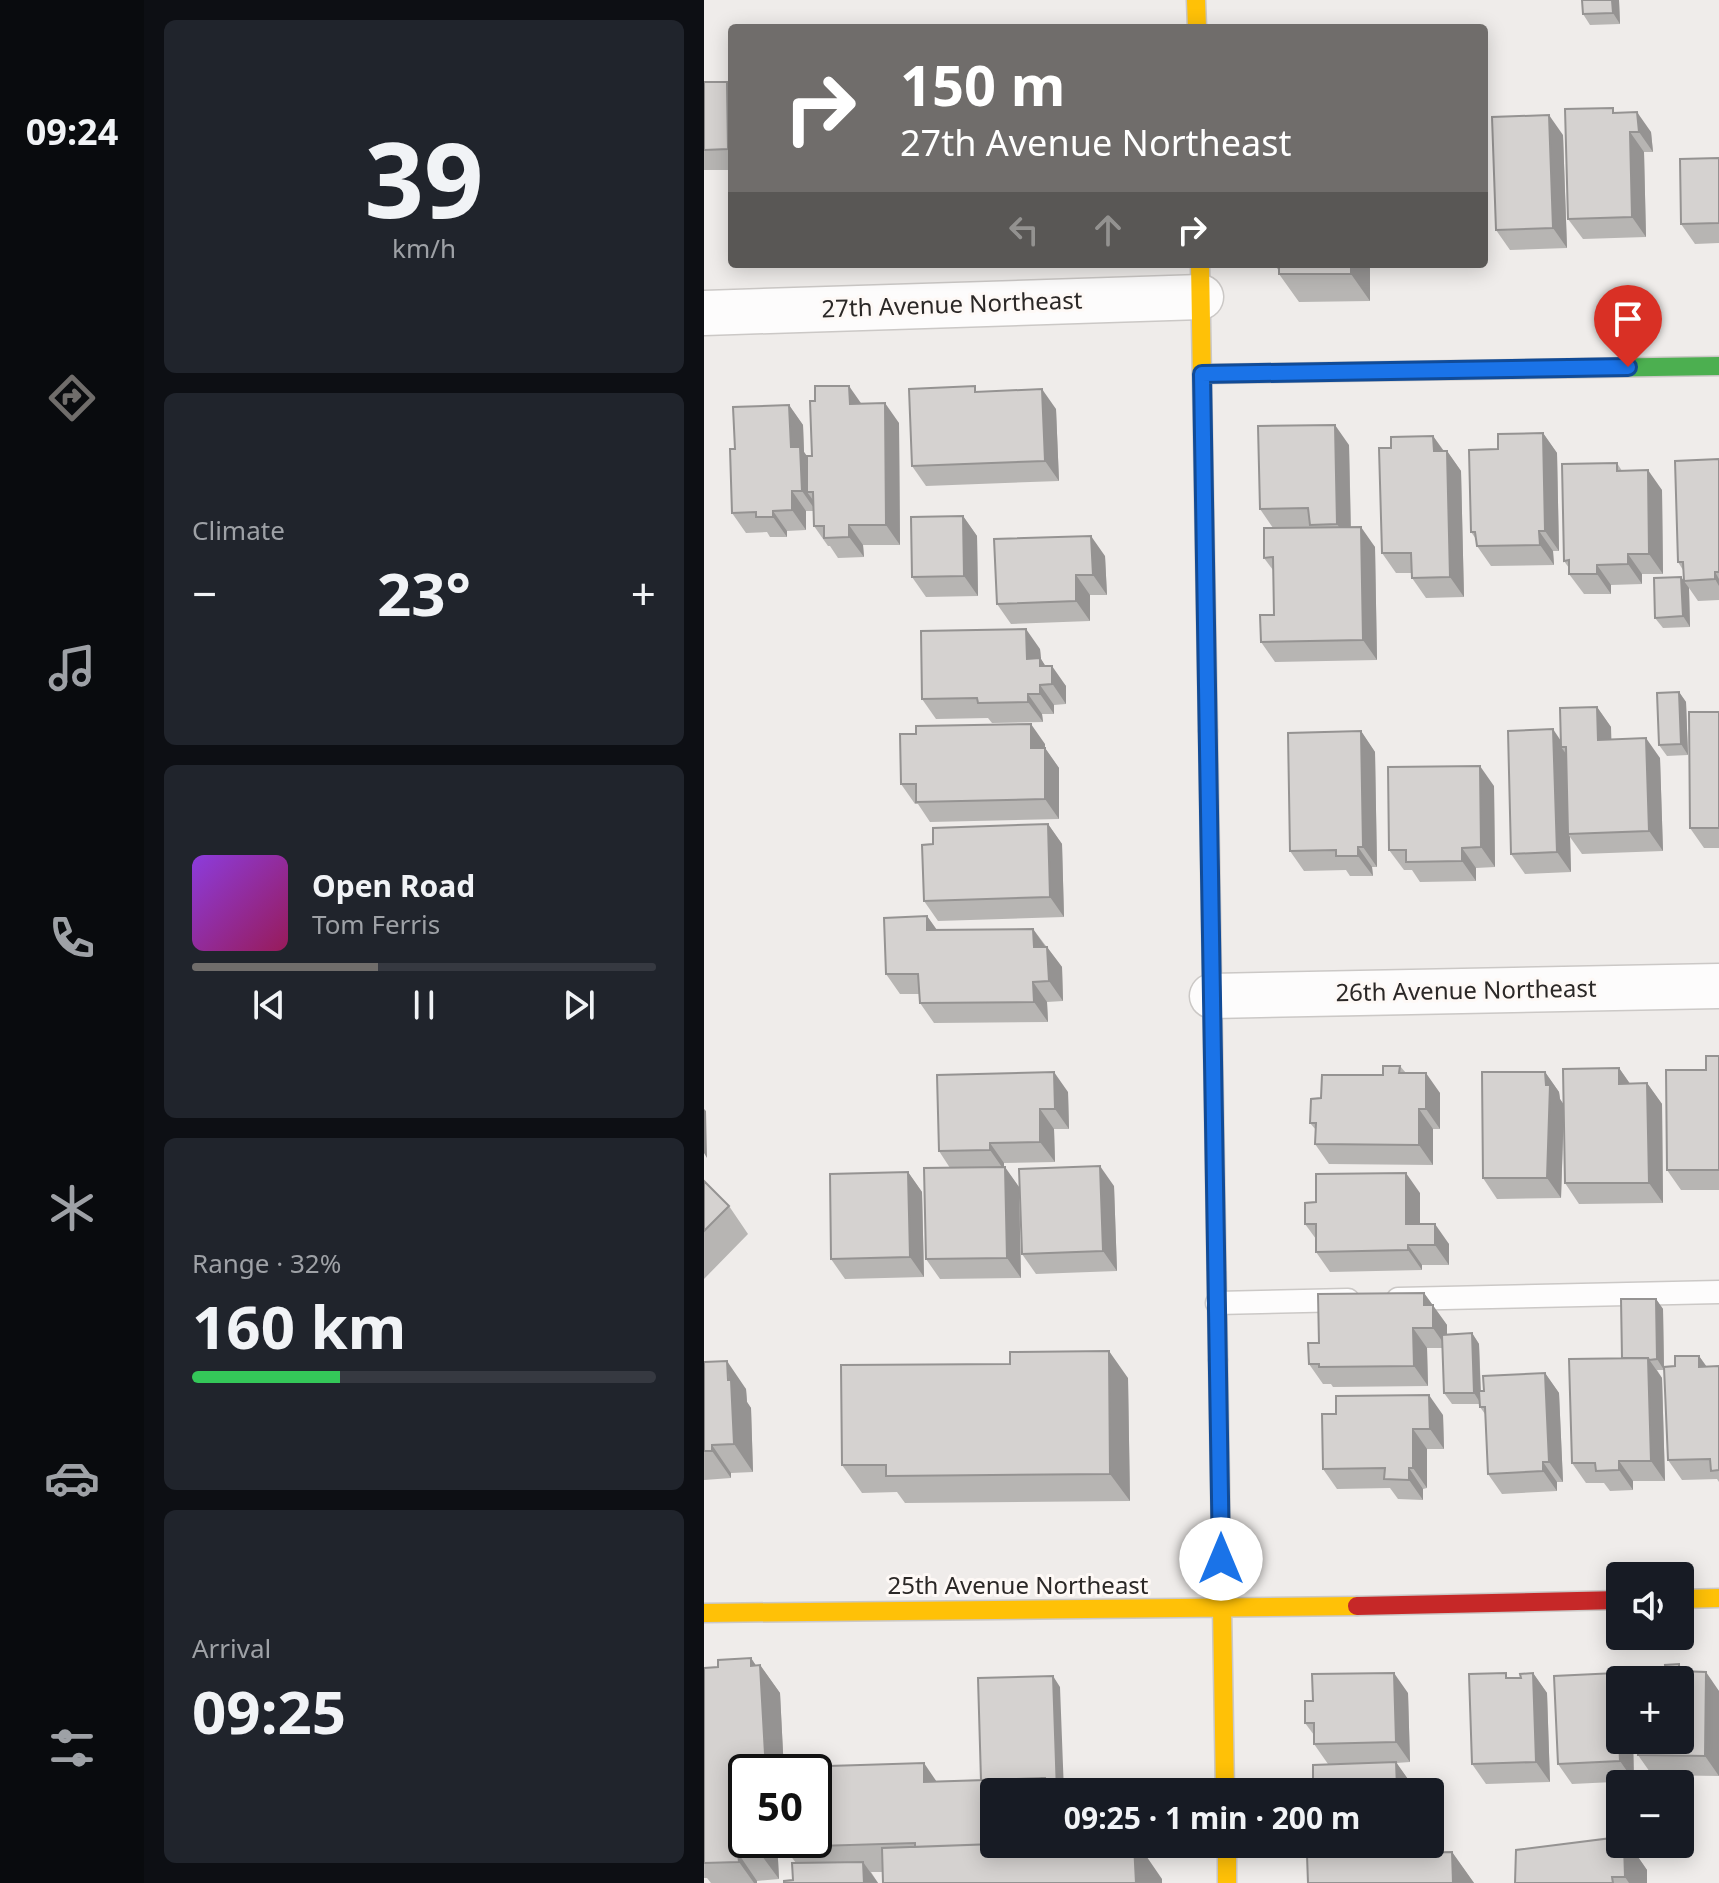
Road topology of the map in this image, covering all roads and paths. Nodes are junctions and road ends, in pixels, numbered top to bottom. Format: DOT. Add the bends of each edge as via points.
graph roads {
  1 [pos="1196,0"];
  2 [pos="1197,24"];
  3 [pos="1201,281"];
  4 [pos="704,313"];
  5 [pos="1719,366"];
  6 [pos="1202,374"];
  7 [pos="1719,986"];
  8 [pos="1212,996"];
  9 [pos="1719,1292"];
  10 [pos="1217,1303"];
  11 [pos="1719,1598"];
  12 [pos="1694,1599"];
  13 [pos="1606,1600"];
  14 [pos="1221,1609"];
  15 [pos="704,1613"];
  16 [pos="1225,1778"];
  17 [pos="1227,1858"];
  18 [pos="1227,1883"];
  1 -- 2 [label="main road"];
  3 -- 4 [label="street, 27th Avenue Northeast"];
  3 -- 6 [label="main road"];
  5 -- 6 [label="main road"];
  6 -- 8 [label="main road"];
  7 -- 8 [label="street, 26th Avenue Northeast"];
  8 -- 10 [label="main road"];
  9 -- 10 [label="lane"];
  10 -- 14 [label="main road"];
  11 -- 12 [label="main road"];
  13 -- 14 [label="main road, 25th Avenue Northeast"];
  14 -- 15 [label="main road, 25th Avenue Northeast"];
  14 -- 16 [label="main road"];
  17 -- 18 [label="main road"];
}
